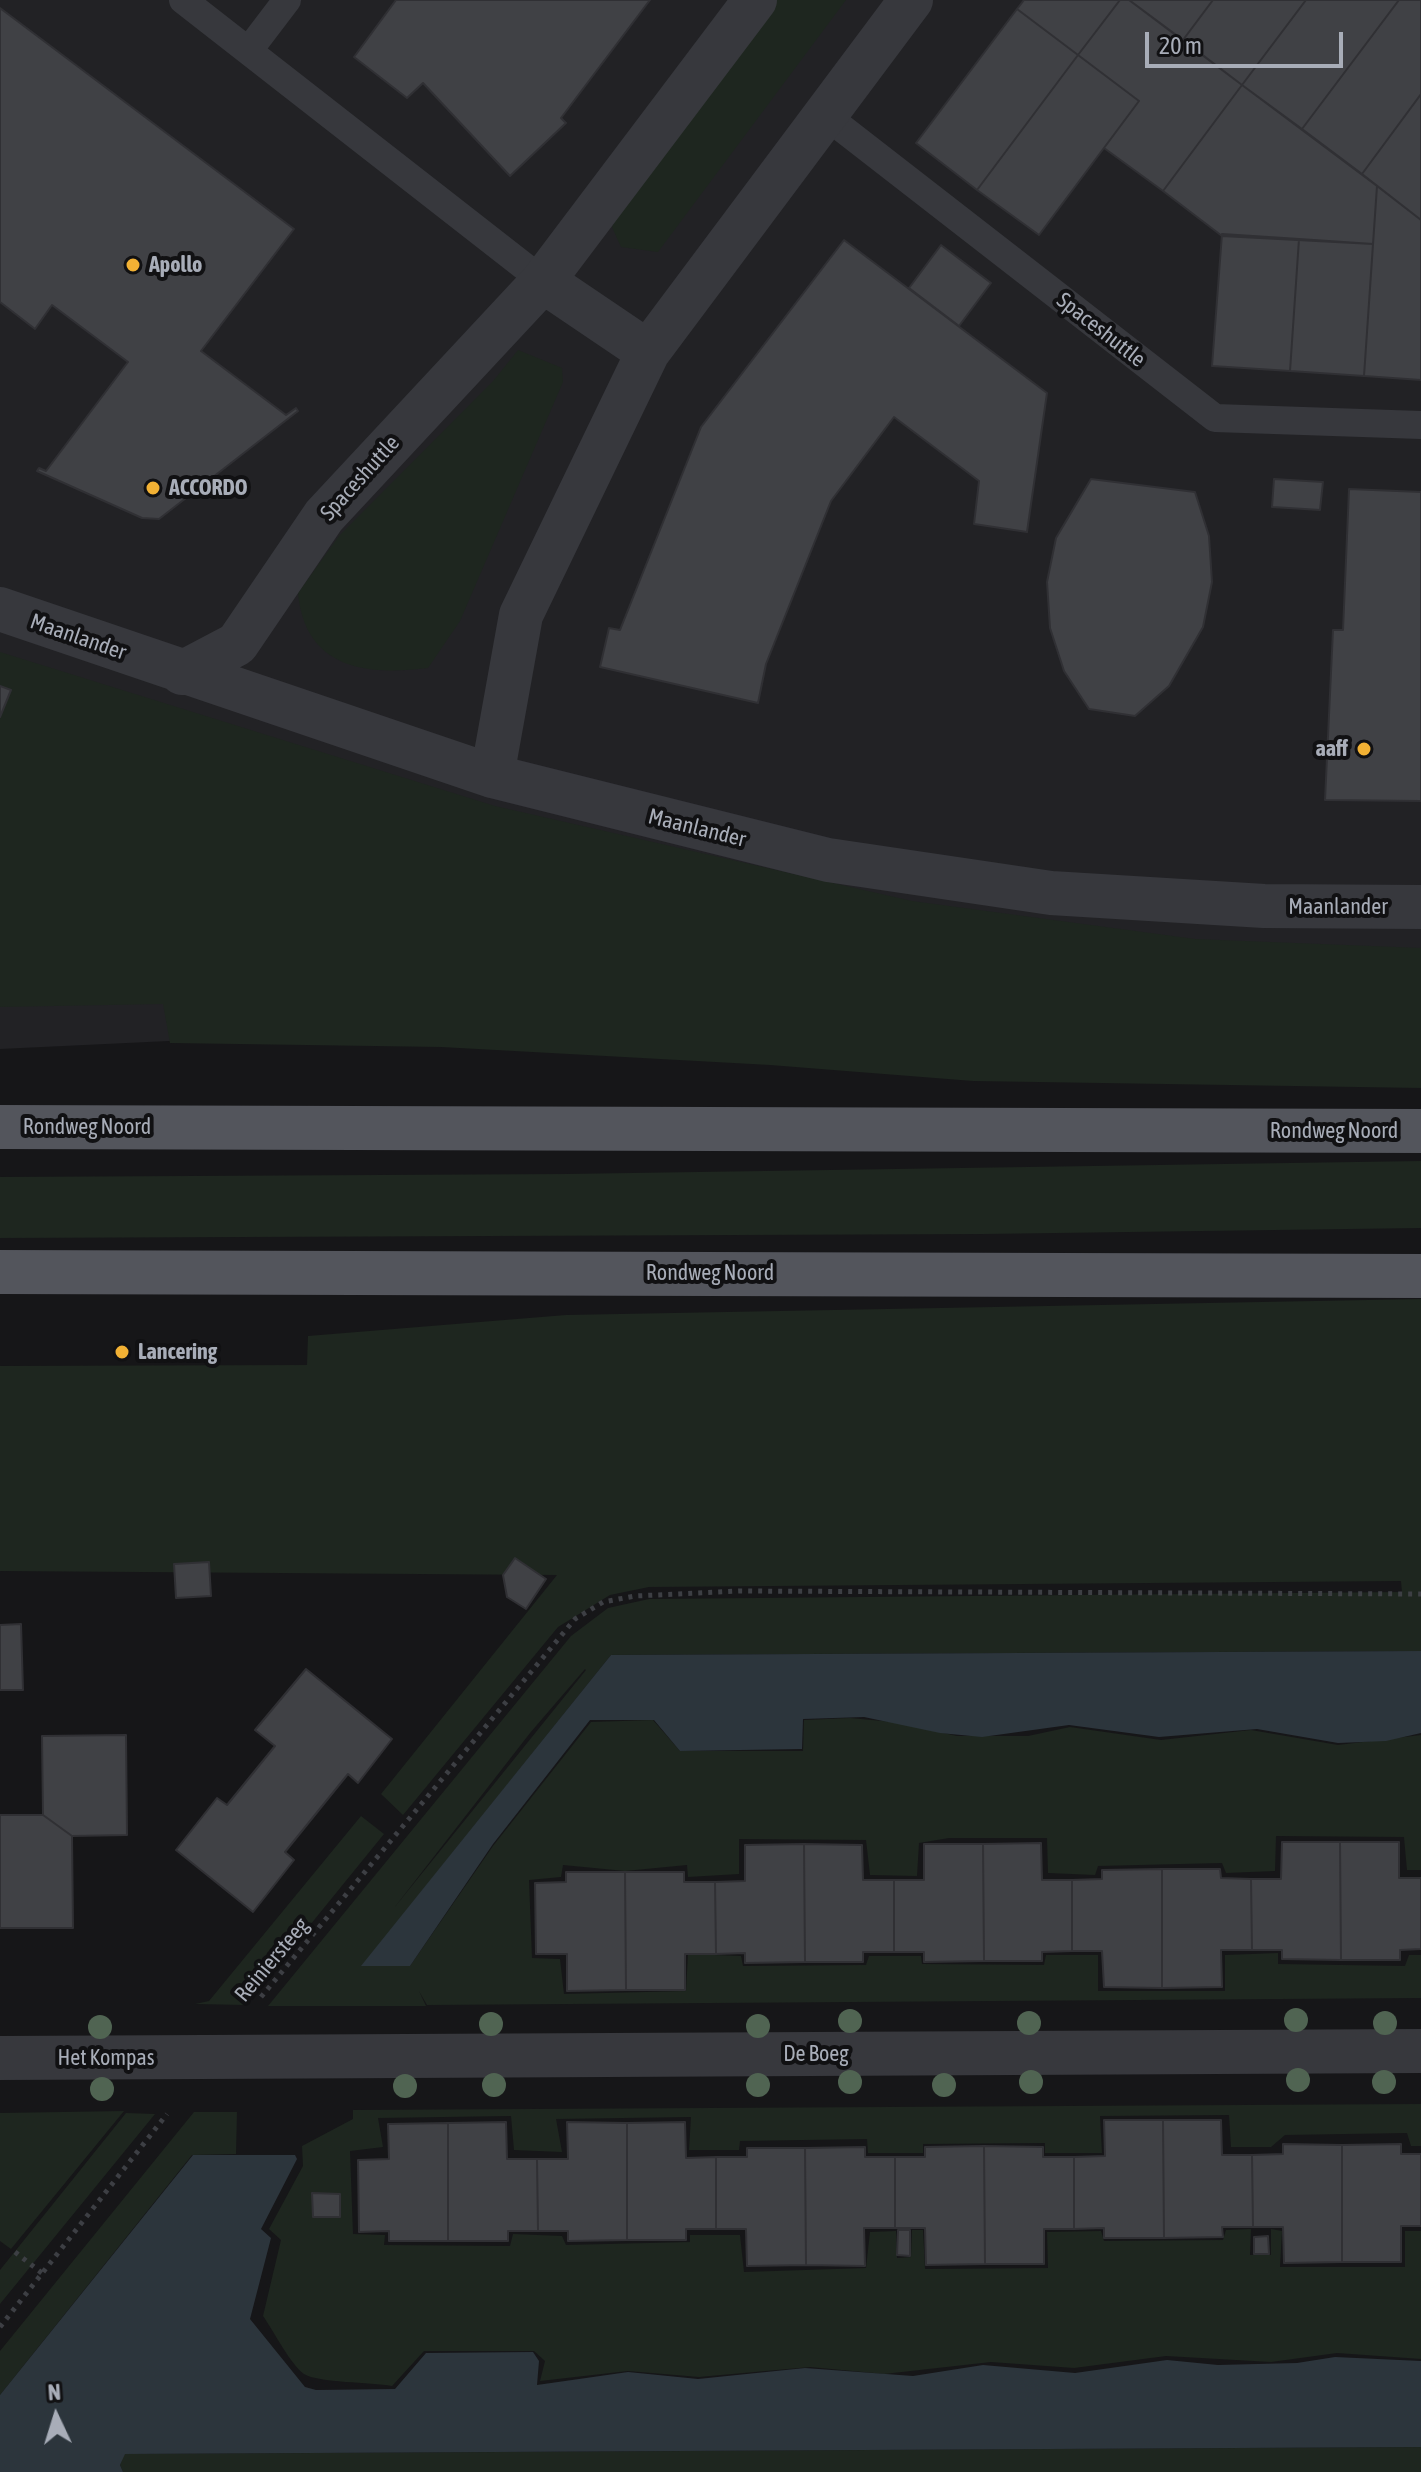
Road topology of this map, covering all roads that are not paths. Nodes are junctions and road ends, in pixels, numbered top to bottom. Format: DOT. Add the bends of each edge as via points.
graph roads {
  1 [pos="183,0"];
  2 [pos="287,0"];
  3 [pos="755,0"];
  4 [pos="911,0"];
  5 [pos="249,50"];
  6 [pos="825,115"];
  7 [pos="543,281"];
  8 [pos="648,352"];
  9 [pos="1421,425"];
  10 [pos="0,609"];
  11 [pos="182,673"];
  12 [pos="492,776"];
  13 [pos="1421,907"];
  14 [pos="0,1127"];
  15 [pos="1421,1131"];
  16 [pos="0,1272"];
  17 [pos="1421,1276"];
  18 [pos="1421,2051"];
  19 [pos="0,2058"];
  20 [pos="212,2058"];
  1 -- 5 [label="lane"];
  2 -- 5 [label="lane"];
  3 -- 7 [label="street, Spaceshuttle"];
  4 -- 6 [label="street"];
  5 -- 7 [label="lane"];
  6 -- 8 [label="street"];
  6 -- 9 [label="lane, Spaceshuttle" via="1215,418"];
  7 -- 8 [label="street"];
  7 -- 11 [label="street, Spaceshuttle" via="324,516 237,644"];
  8 -- 12 [label="street" via="521,615"];
  10 -- 11 [label="street, Maanlander"];
  11 -- 12 [label="street, Maanlander"];
  12 -- 13 [label="street, Maanlander" via="828,860 1051,893 1264,906"];
  14 -- 15 [label="main road, Rondweg Noord"];
  16 -- 17 [label="main road, Rondweg Noord"];
  18 -- 20 [label="street, De Boeg"];
  19 -- 20 [label="street, Het Kompas"];
}
